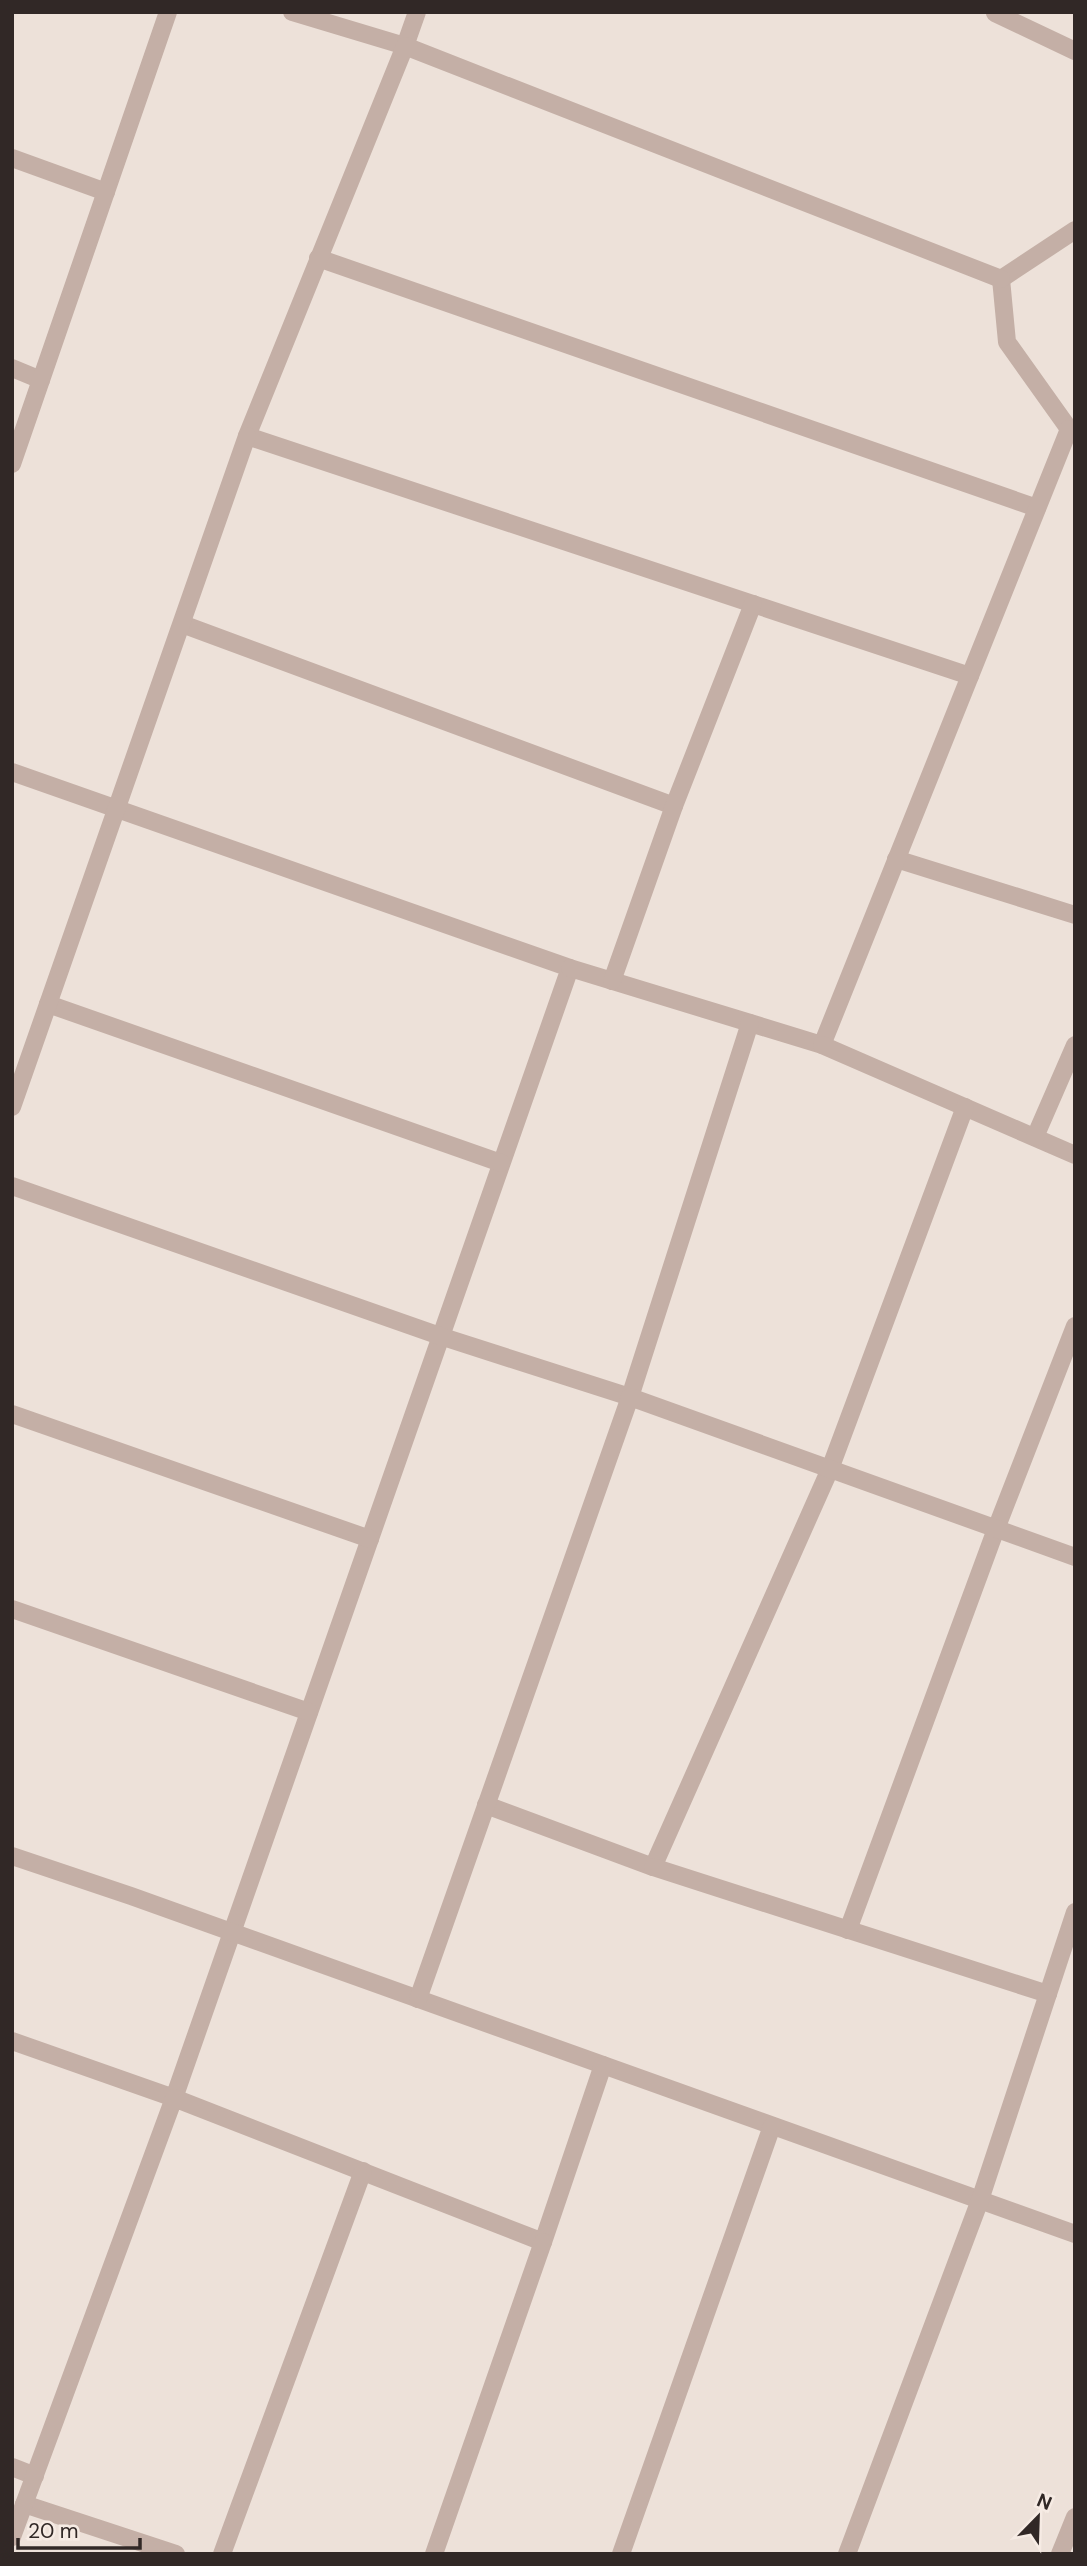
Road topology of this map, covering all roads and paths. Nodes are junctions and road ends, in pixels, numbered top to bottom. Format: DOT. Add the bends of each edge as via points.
graph roads {
  1 [pos="168,12"];
  2 [pos="292,12"];
  3 [pos="417,12"];
  4 [pos="994,13"];
  5 [pos="405,46"];
  6 [pos="1075,51"];
  7 [pos="12,158"];
  8 [pos="106,192"];
  9 [pos="1075,230"];
  10 [pos="318,258"];
  11 [pos="1002,279"];
  12 [pos="12,369"];
  13 [pos="41,380"];
  14 [pos="1072,429"];
  15 [pos="247,436"];
  16 [pos="12,464"];
  17 [pos="1037,508"];
  18 [pos="753,604"];
  19 [pos="182,624"];
  20 [pos="970,676"];
  21 [pos="12,772"];
  22 [pos="674,806"];
  23 [pos="116,809"];
  24 [pos="896,859"];
  25 [pos="1075,915"];
  26 [pos="570,968"];
  27 [pos="612,981"];
  28 [pos="48,1004"];
  29 [pos="750,1023"];
  30 [pos="822,1045"];
  31 [pos="1075,1045"];
  32 [pos="12,1107"];
  33 [pos="965,1107"];
  34 [pos="1035,1137"];
  35 [pos="1075,1155"];
  36 [pos="501,1163"];
  37 [pos="12,1186"];
  38 [pos="1075,1326"];
  39 [pos="440,1336"];
  40 [pos="630,1397"];
  41 [pos="12,1414"];
  42 [pos="830,1469"];
  43 [pos="996,1528"];
  44 [pos="370,1539"];
  45 [pos="1075,1556"];
  46 [pos="12,1609"];
  47 [pos="309,1712"];
  48 [pos="486,1805"];
  49 [pos="12,1856"];
  50 [pos="653,1867"];
  51 [pos="1075,1912"];
  52 [pos="848,1930"];
  53 [pos="232,1932"];
  54 [pos="1048,1994"];
  55 [pos="418,1999"];
  56 [pos="12,2041"];
  57 [pos="603,2065"];
  58 [pos="174,2098"];
  59 [pos="772,2126"];
  60 [pos="363,2171"];
  61 [pos="980,2200"];
  62 [pos="1075,2234"];
  63 [pos="543,2242"];
  64 [pos="12,2467"];
  65 [pos="34,2476"];
  66 [pos="24,2504"];
  67 [pos="1075,2517"];
  68 [pos="12,2538"];
  69 [pos="176,2554"];
  70 [pos="222,2554"];
  71 [pos="434,2554"];
  72 [pos="621,2554"];
  73 [pos="847,2554"];
  74 [pos="1060,2554"];
  1 -- 8 [label="street"];
  2 -- 5 [label="street"];
  3 -- 5 [label="street"];
  4 -- 6 [label="street"];
  5 -- 10 [label="street"];
  5 -- 11 [label="street"];
  7 -- 8 [label="street"];
  8 -- 13 [label="street"];
  9 -- 11 [label="street"];
  10 -- 15 [label="street"];
  10 -- 17 [label="street"];
  11 -- 14 [label="street" via="1007,342"];
  12 -- 13 [label="street"];
  13 -- 16 [label="street"];
  14 -- 17 [label="street"];
  15 -- 18 [label="street"];
  15 -- 19 [label="street"];
  17 -- 20 [label="street"];
  18 -- 20 [label="street"];
  18 -- 22 [label="street"];
  19 -- 22 [label="street"];
  19 -- 23 [label="street"];
  20 -- 24 [label="street"];
  21 -- 23 [label="street"];
  22 -- 27 [label="street"];
  23 -- 26 [label="street"];
  23 -- 28 [label="street"];
  24 -- 25 [label="street"];
  24 -- 30 [label="street"];
  26 -- 27 [label="street"];
  26 -- 36 [label="street"];
  27 -- 29 [label="street"];
  28 -- 32 [label="street"];
  28 -- 36 [label="street"];
  29 -- 30 [label="street"];
  29 -- 40 [label="street"];
  30 -- 33 [label="street"];
  31 -- 34 [label="street"];
  33 -- 34 [label="street"];
  33 -- 42 [label="street"];
  34 -- 35 [label="street"];
  36 -- 39 [label="street"];
  37 -- 39 [label="street"];
  38 -- 43 [label="street"];
  39 -- 40 [label="street"];
  39 -- 44 [label="street"];
  40 -- 42 [label="street"];
  40 -- 48 [label="street"];
  41 -- 44 [label="street"];
  42 -- 43 [label="street"];
  42 -- 50 [label="street"];
  43 -- 45 [label="street"];
  43 -- 52 [label="street"];
  44 -- 47 [label="street"];
  46 -- 47 [label="street"];
  47 -- 53 [label="street"];
  48 -- 50 [label="street"];
  48 -- 55 [label="street"];
  49 -- 53 [label="street"];
  50 -- 52 [label="street"];
  51 -- 54 [label="street"];
  52 -- 54 [label="street"];
  53 -- 55 [label="street"];
  53 -- 58 [label="street"];
  54 -- 61 [label="street"];
  55 -- 57 [label="street"];
  56 -- 58 [label="street"];
  57 -- 59 [label="street"];
  57 -- 63 [label="street"];
  58 -- 60 [label="street"];
  58 -- 65 [label="street"];
  59 -- 61 [label="street"];
  59 -- 72 [label="street"];
  60 -- 63 [label="street"];
  60 -- 70 [label="street"];
  61 -- 62 [label="street"];
  61 -- 73 [label="street"];
  63 -- 71 [label="street"];
  64 -- 65 [label="street"];
  65 -- 66 [label="street"];
  66 -- 68 [label="street"];
  66 -- 69 [label="street"];
  67 -- 74 [label="street"];
}
